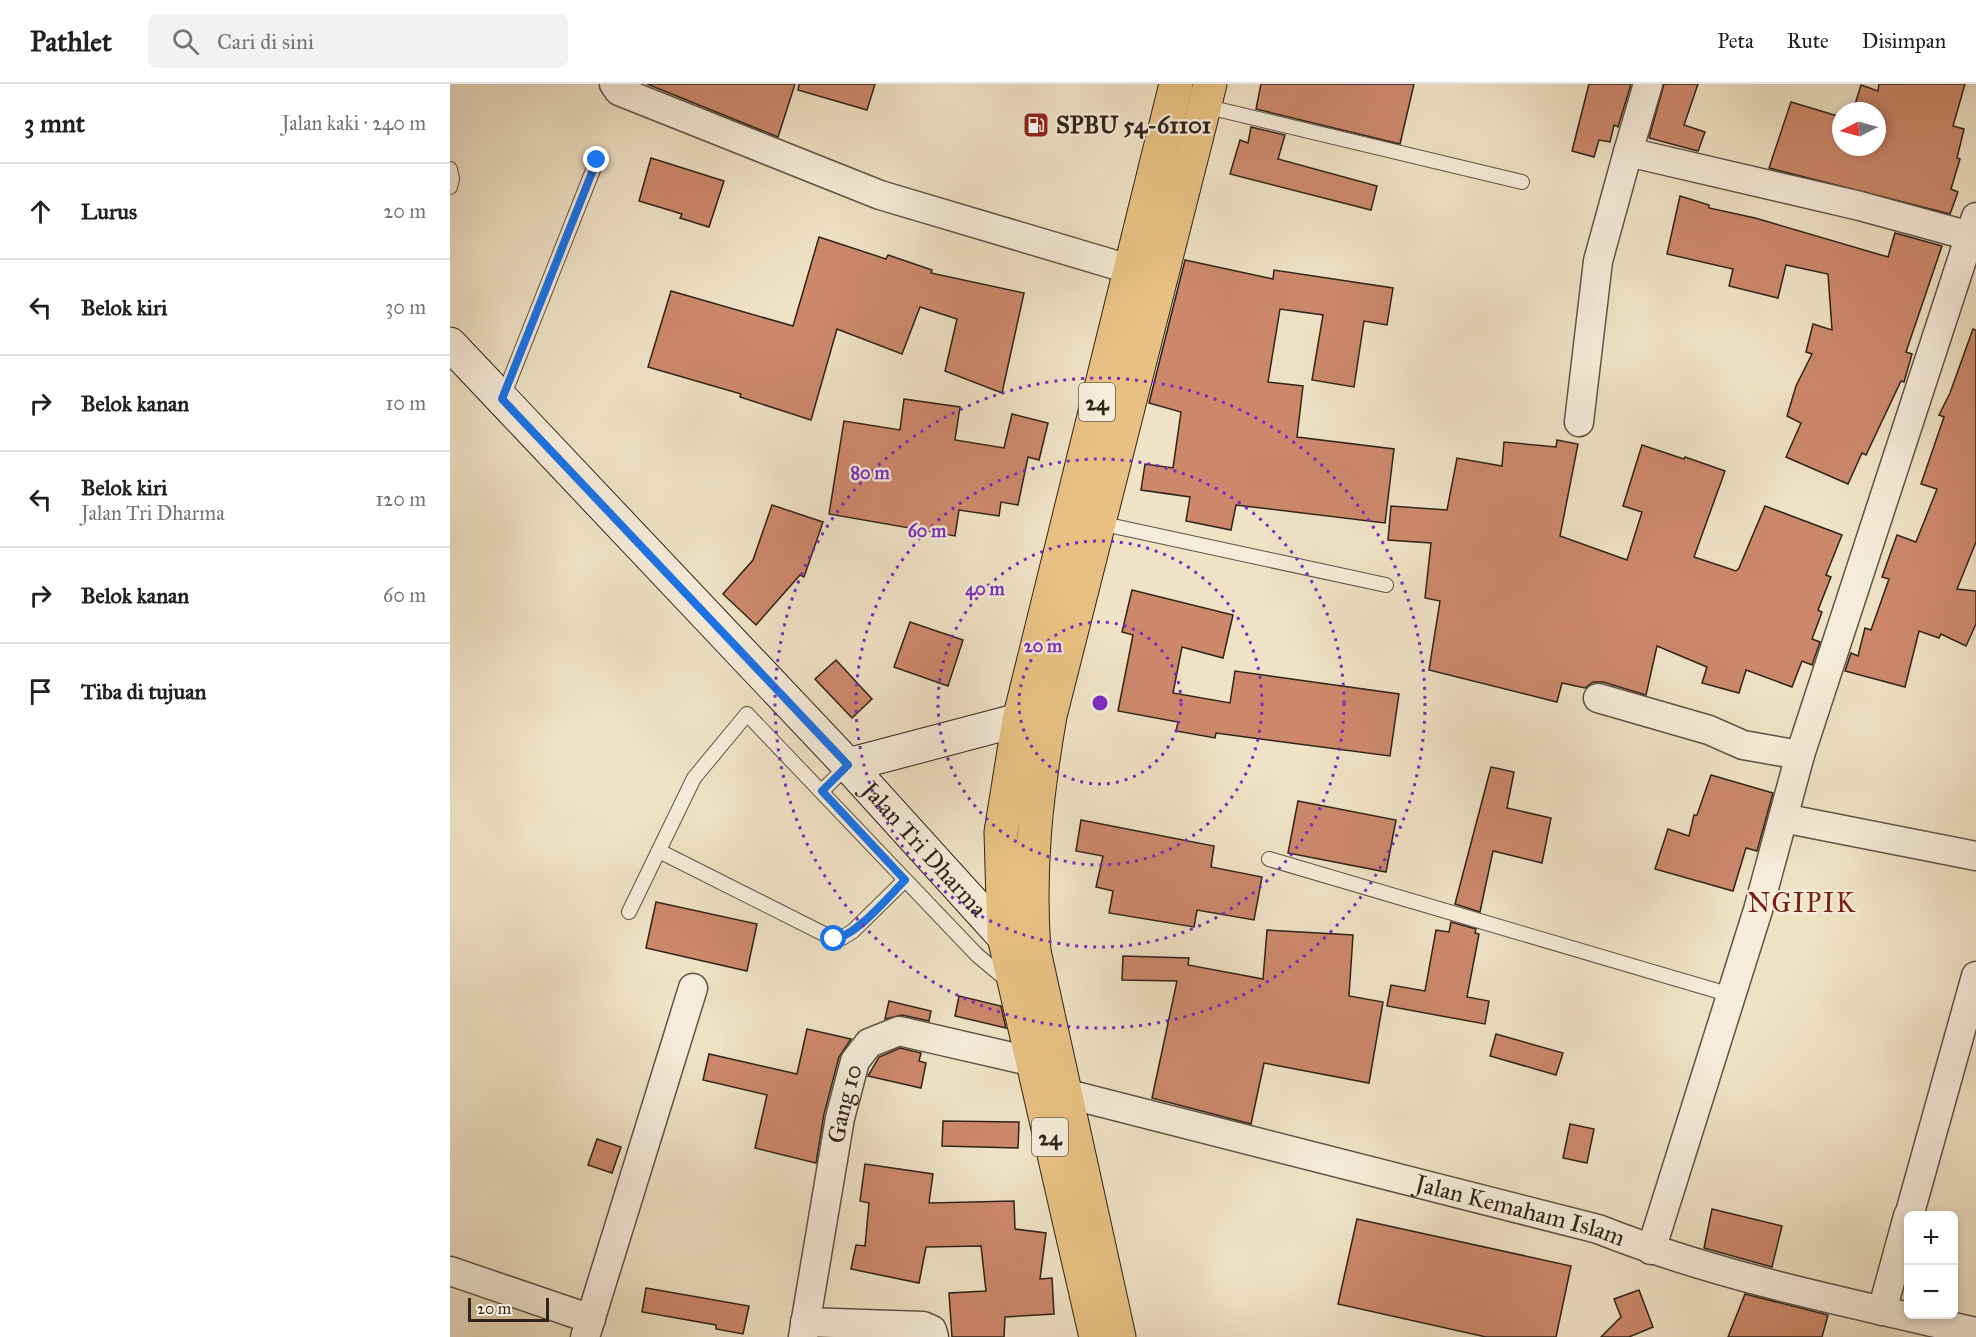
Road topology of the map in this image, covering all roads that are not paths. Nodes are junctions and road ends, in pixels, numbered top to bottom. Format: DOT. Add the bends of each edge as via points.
graph roads {
  1 [pos="614,84"];
  2 [pos="1176,84"];
  3 [pos="1648,84"];
  4 [pos="1207,95"];
  5 [pos="1628,152"];
  6 [pos="597,160"];
  7 [pos="450,169"];
  8 [pos="1522,182"];
  9 [pos="450,187"];
  10 [pos="1973,227"];
  11 [pos="1129,269"];
  12 [pos="450,344"];
  13 [pos="502,399"];
  14 [pos="1579,422"];
  15 [pos="1099,523"];
  16 [pos="1386,585"];
  17 [pos="1598,699"];
  18 [pos="1035,718"];
  19 [pos="1800,755"];
  20 [pos="848,765"];
  21 [pos="822,791"];
  22 [pos="1783,818"];
  23 [pos="658,851"];
  24 [pos="1976,856"];
  25 [pos="1269,859"];
  26 [pos="905,880"];
  27 [pos="629,912"];
  28 [pos="1005,937"];
  29 [pos="1034,951"];
  30 [pos="1976,976"];
  31 [pos="693,988"];
  32 [pos="1017,988"];
  33 [pos="1731,995"];
  34 [pos="1034,1062"];
  35 [pos="1064,1093"];
  36 [pos="1910,1211"];
  37 [pos="1904,1234"];
  38 [pos="1651,1250"];
  39 [pos="450,1271"];
  40 [pos="1882,1311"];
  41 [pos="588,1328"];
  42 [pos="804,1330"];
  43 [pos="1976,1332"];
  44 [pos="934,1337"];
  45 [pos="1096,1337"];
  46 [pos="1119,1337"];
  1 -- 11 [label="street" via="619,91 880,195"];
  2 -- 11 [label="highway, 24"];
  3 -- 5 [label="street"];
  4 -- 8 [label="lane"];
  4 -- 15 [label="highway, 24"];
  5 -- 10 [label="street"];
  5 -- 14 [label="street" via="1598,261"];
  6 -- 13 [label="lane"];
  7 -- 9 [label="lane"];
  10 -- 19 [label="street"];
  11 -- 18 [label="highway, 24"];
  12 -- 13 [label="main road, Jalan Tri Dharma"];
  13 -- 20 [label="main road, Jalan Tri Dharma"];
  15 -- 16 [label="lane"];
  15 -- 18 [label="highway, 24"];
  17 -- 19 [label="street" via="1709,730 1743,745"];
  18 -- 20 [label="main road"];
  18 -- 28 [label="highway, 24" via="1001,832"];
  18 -- 29 [label="highway, 24" via="1030,901"];
  19 -- 22 [label="street"];
  20 -- 21 [label="lane"];
  20 -- 28 [label="main road, Jalan Tri Dharma"];
  21 -- 23 [label="lane" via="747,714 694,778"];
  21 -- 26 [label="lane"];
  22 -- 24 [label="street"];
  22 -- 33 [label="street"];
  23 -- 26 [label="lane" via="834,939 853,931"];
  23 -- 27 [label="lane"];
  25 -- 33 [label="lane"];
  26 -- 32 [label="lane" via="976,955"];
  28 -- 29 [label="main road, Jalan Tri Dharma"];
  28 -- 32 [label="highway, 24"];
  29 -- 35 [label="highway, 24"];
  30 -- 36 [label="street"];
  31 -- 41 [label="street"];
  32 -- 34 [label="highway, 24"];
  33 -- 38 [label="street"];
  34 -- 42 [label="street, Gang 10" via="899,1031 869,1043 855,1061 840,1118"];
  34 -- 45 [label="highway, 24"];
  35 -- 38 [label="street, Jalan Kemaham Islam" via="1598,1229"];
  35 -- 46 [label="highway, 24"];
  37 -- 40 [label="street"];
  38 -- 40 [label="street, Jalan Kemaham Islam"];
  39 -- 41 [label="street"];
  40 -- 43 [label="street, Jalan Kemaham Islam"];
  42 -- 44 [label="street" via="922,1326 932,1330"];
}
